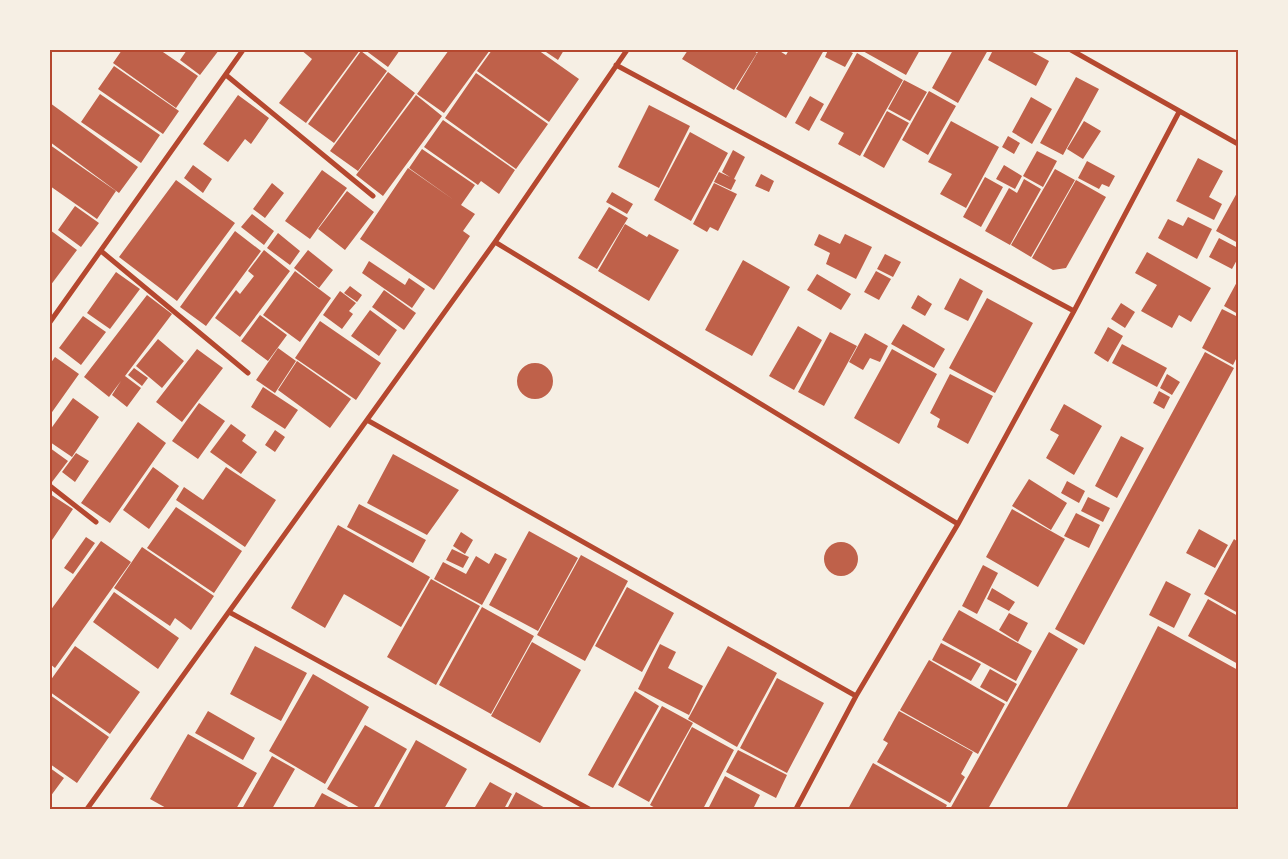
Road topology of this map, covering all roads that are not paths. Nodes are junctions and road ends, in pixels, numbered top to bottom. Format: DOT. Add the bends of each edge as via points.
graph roads {
  1 [pos="243,50"];
  2 [pos="627,50"];
  3 [pos="1072,50"];
  4 [pos="616,65"];
  5 [pos="226,75"];
  6 [pos="1179,112"];
  7 [pos="1238,144"];
  8 [pos="373,196"];
  9 [pos="496,242"];
  10 [pos="101,251"];
  11 [pos="1074,311"];
  12 [pos="50,322"];
  13 [pos="248,373"];
  14 [pos="367,420"];
  15 [pos="50,486"];
  16 [pos="96,522"];
  17 [pos="958,524"];
  18 [pos="229,612"];
  19 [pos="856,696"];
  20 [pos="88,809"];
  21 [pos="589,809"];
  22 [pos="796,809"];
  1 -- 5 [label="street"];
  2 -- 4 [label="street"];
  3 -- 6 [label="street"];
  4 -- 9 [label="street"];
  4 -- 11 [label="street"];
  5 -- 8 [label="street"];
  5 -- 10 [label="street"];
  6 -- 7 [label="street"];
  6 -- 11 [label="street"];
  9 -- 14 [label="street"];
  9 -- 17 [label="street"];
  10 -- 12 [label="street"];
  10 -- 13 [label="street"];
  11 -- 17 [label="street"];
  14 -- 18 [label="street"];
  14 -- 19 [label="street"];
  15 -- 16 [label="street"];
  17 -- 19 [label="street"];
  18 -- 20 [label="street"];
  18 -- 21 [label="street"];
  19 -- 22 [label="street"];
}
